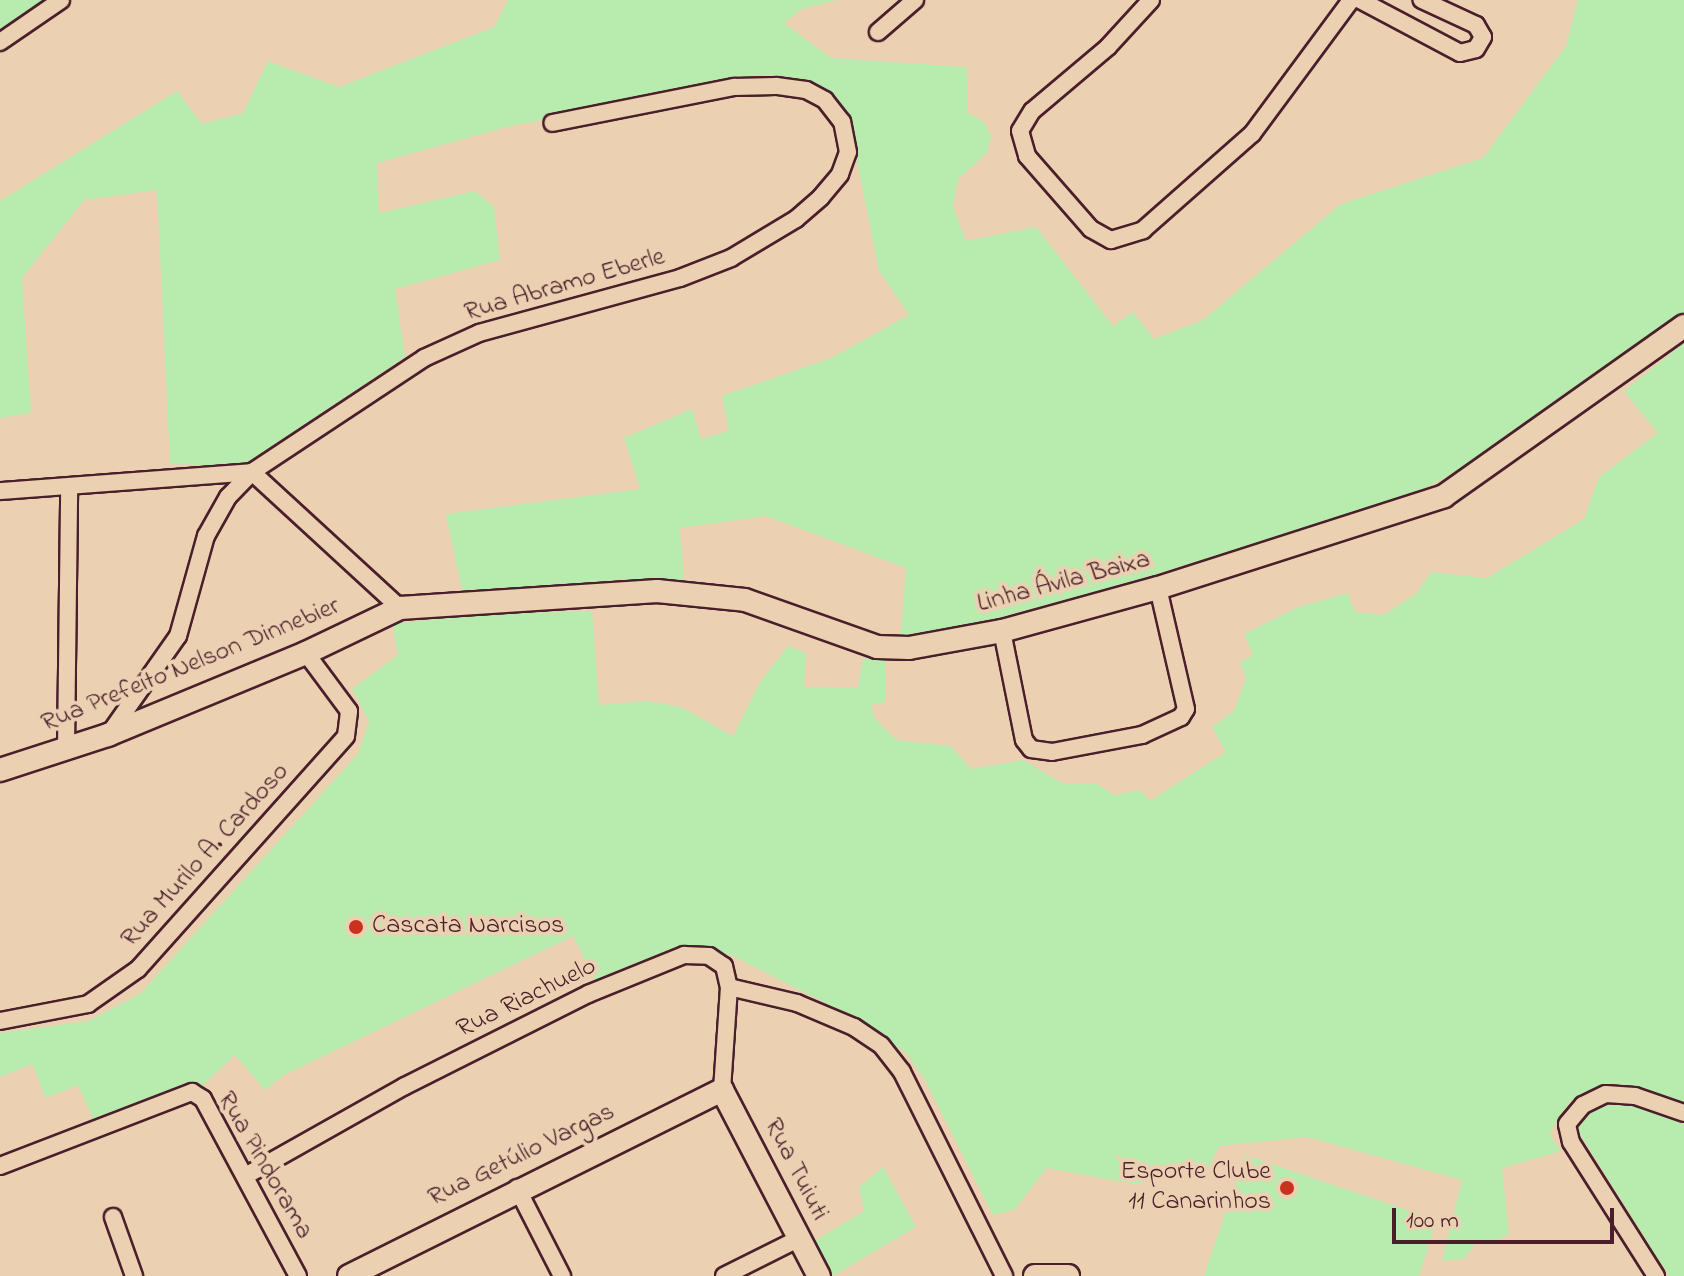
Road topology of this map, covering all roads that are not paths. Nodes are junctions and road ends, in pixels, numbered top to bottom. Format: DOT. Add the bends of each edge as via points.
graph roads {
  1 [pos="61,0"];
  2 [pos="915,0"];
  3 [pos="1151,0"];
  4 [pos="1351,0"];
  5 [pos="1360,0"];
  6 [pos="1422,0"];
  7 [pos="878,32"];
  8 [pos="0,42"];
  9 [pos="553,123"];
  10 [pos="1684,326"];
  11 [pos="252,472"];
  12 [pos="69,487"];
  13 [pos="0,491"];
  14 [pos="1158,588"];
  15 [pos="400,608"];
  16 [pos="1002,631"];
  17 [pos="306,653"];
  18 [pos="108,735"];
  19 [pos="66,749"];
  20 [pos="0,770"];
  21 [pos="729,987"];
  22 [pos="0,1021"];
  23 [pos="722,1090"];
  24 [pos="1684,1113"];
  25 [pos="0,1166"];
  26 [pos="247,1175"];
  27 [pos="517,1188"];
  28 [pos="113,1217"];
  29 [pos="798,1239"];
  30 [pos="134,1276"];
  31 [pos="298,1276"];
  32 [pos="349,1276"];
  33 [pos="562,1276"];
  34 [pos="724,1276"];
  35 [pos="819,1276"];
  36 [pos="1004,1276"];
  37 [pos="1035,1276"];
  38 [pos="1068,1276"];
  39 [pos="1656,1276"];
  1 -- 8 [label="street"];
  2 -- 7 [label="street"];
  3 -- 4 [label="street" via="1108,47 1032,111 1020,131 1027,156 1091,229 1111,240 1143,230 1252,134"];
  5 -- 6 [label="street" via="1460,53 1476,49 1483,37 1476,25"];
  9 -- 11 [label="street, Rua Abramo Eberle" via="734,87 776,86 825,100 842,122 848,152 840,174 821,197 796,219 731,258 666,283 479,333 424,358"];
  10 -- 14 [label="street, Linha Ávila Baixa" via="1444,496"];
  11 -- 12 [label="street"];
  11 -- 15 [label="street"];
  11 -- 18 [label="street, Rua Abramo Eberle" via="228,497 206,536 178,636"];
  12 -- 13 [label="street"];
  12 -- 19 [label="street"];
  14 -- 16 [label="street, Linha Ávila Baixa"];
  14 -- 16 [label="street" via="1186,709 1181,717 1142,735 1052,752 1031,749 1024,740"];
  15 -- 16 [label="street, Linha Ávila Baixa" via="657,591 745,600 877,647 909,648"];
  15 -- 17 [label="street, Rua Prefeito Nelson Dinnebier"];
  17 -- 18 [label="street, Rua Prefeito Nelson Dinnebier"];
  17 -- 22 [label="street, Rua Murilo A. Cardoso" via="349,711 346,736 138,969 88,1004"];
  18 -- 19 [label="street, Rua Prefeito Nelson Dinnebier"];
  19 -- 20 [label="street, Rua Prefeito Nelson Dinnebier"];
  21 -- 23 [label="street"];
  21 -- 26 [label="street, Rua Riachuelo" via="724,966 709,956 670,961 517,1029"];
  21 -- 36 [label="street" via="797,1003 854,1027 881,1045 902,1072"];
  23 -- 27 [label="street, Rua Getúlio Vargas"];
  23 -- 29 [label="street, Rua Tuiuti"];
  24 -- 39 [label="street" via="1635,1096 1606,1094 1583,1105 1567,1124 1571,1142"];
  25 -- 26 [label="street, Rua Pindorama" via="179,1093 203,1099"];
  26 -- 31 [label="street, Rua Pindorama"];
  27 -- 32 [label="street, Rua Getúlio Vargas"];
  27 -- 33 [label="street"];
  28 -- 30 [label="street"];
  29 -- 34 [label="street"];
  29 -- 35 [label="street, Rua Tuiuti"];
  37 -- 38 [label="street"];
}
